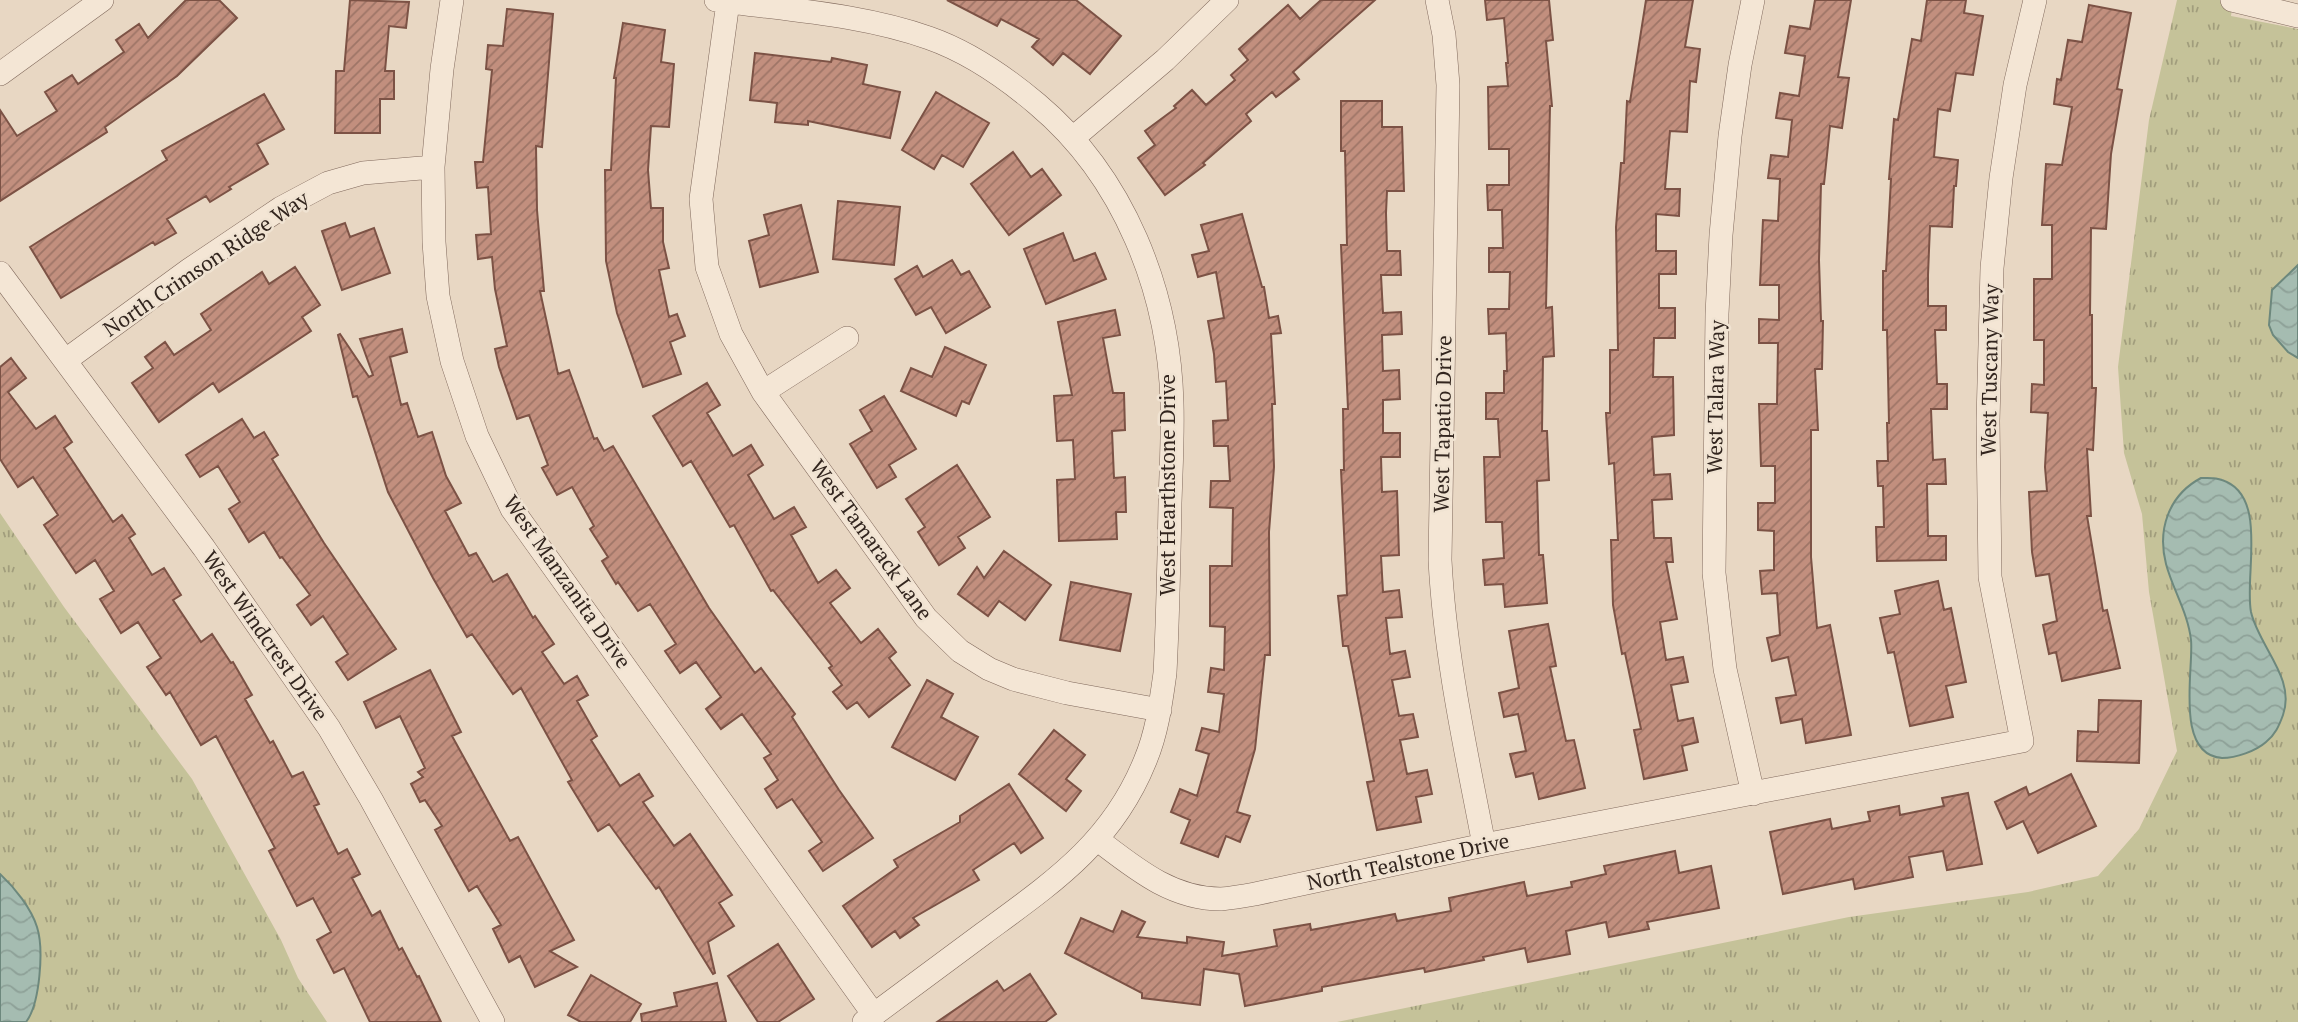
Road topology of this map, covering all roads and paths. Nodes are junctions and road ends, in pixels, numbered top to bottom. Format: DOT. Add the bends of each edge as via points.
graph roads {
  1 [pos="102,0"];
  2 [pos="452,0"];
  3 [pos="1227,0"];
  4 [pos="1437,0"];
  5 [pos="1753,0"];
  6 [pos="2035,0"];
  7 [pos="2232,0"];
  8 [pos="722,1"];
  9 [pos="2298,16"];
  10 [pos="0,74"];
  11 [pos="1073,138"];
  12 [pos="433,167"];
  13 [pos="0,273"];
  14 [pos="846,338"];
  15 [pos="66,359"];
  16 [pos="763,392"];
  17 [pos="1160,710"];
  18 [pos="2022,741"];
  19 [pos="1753,794"];
  20 [pos="1098,840"];
  21 [pos="1484,845"];
  22 [pos="869,1018"];
  23 [pos="493,1022"];
  1 -- 10 [label="street"];
  2 -- 12 [label="street, West Manzanita Drive"];
  3 -- 11 [label="street"];
  4 -- 21 [label="street, West Tapatio Drive" via="1448,85 1440,560 1450,665"];
  5 -- 19 [label="street, West Talara Way" via="1731,125 1721,235 1714,573 1725,669"];
  6 -- 18 [label="street, West Tuscany Way" via="2015,85 2001,178 1993,268 1989,421 1990,577"];
  7 -- 9 [label="street"];
  8 -- 11 [label="street, West Hearthstone Drive" via="823,13 932,39 1007,79"];
  8 -- 16 [label="street, West Tamarack Lane" via="701,199 707,267 731,334"];
  11 -- 17 [label="street, West Hearthstone Drive" via="1122,208 1146,262 1168,354 1172,402 1167,625"];
  12 -- 15 [label="street, North Crimson Ridge Way" via="363,173 328,183 200,262"];
  12 -- 22 [label="street, West Manzanita Drive" via="438,296 452,361 477,436 513,509"];
  13 -- 15 [label="street, West Windcrest Drive"];
  14 -- 16 [label="street"];
  15 -- 23 [label="street, West Windcrest Drive" via="329,728"];
  16 -- 17 [label="street, West Tamarack Lane" via="926,618 960,651 1013,679"];
  17 -- 20 [label="street, West Hearthstone Drive" via="1146,760"];
  18 -- 19 [label="street, North Tealstone Drive"];
  19 -- 21 [label="street, North Tealstone Drive"];
  20 -- 21 [label="street, North Tealstone Drive" via="1168,888 1222,898"];
  20 -- 22 [label="street" via="1044,889"];
}
